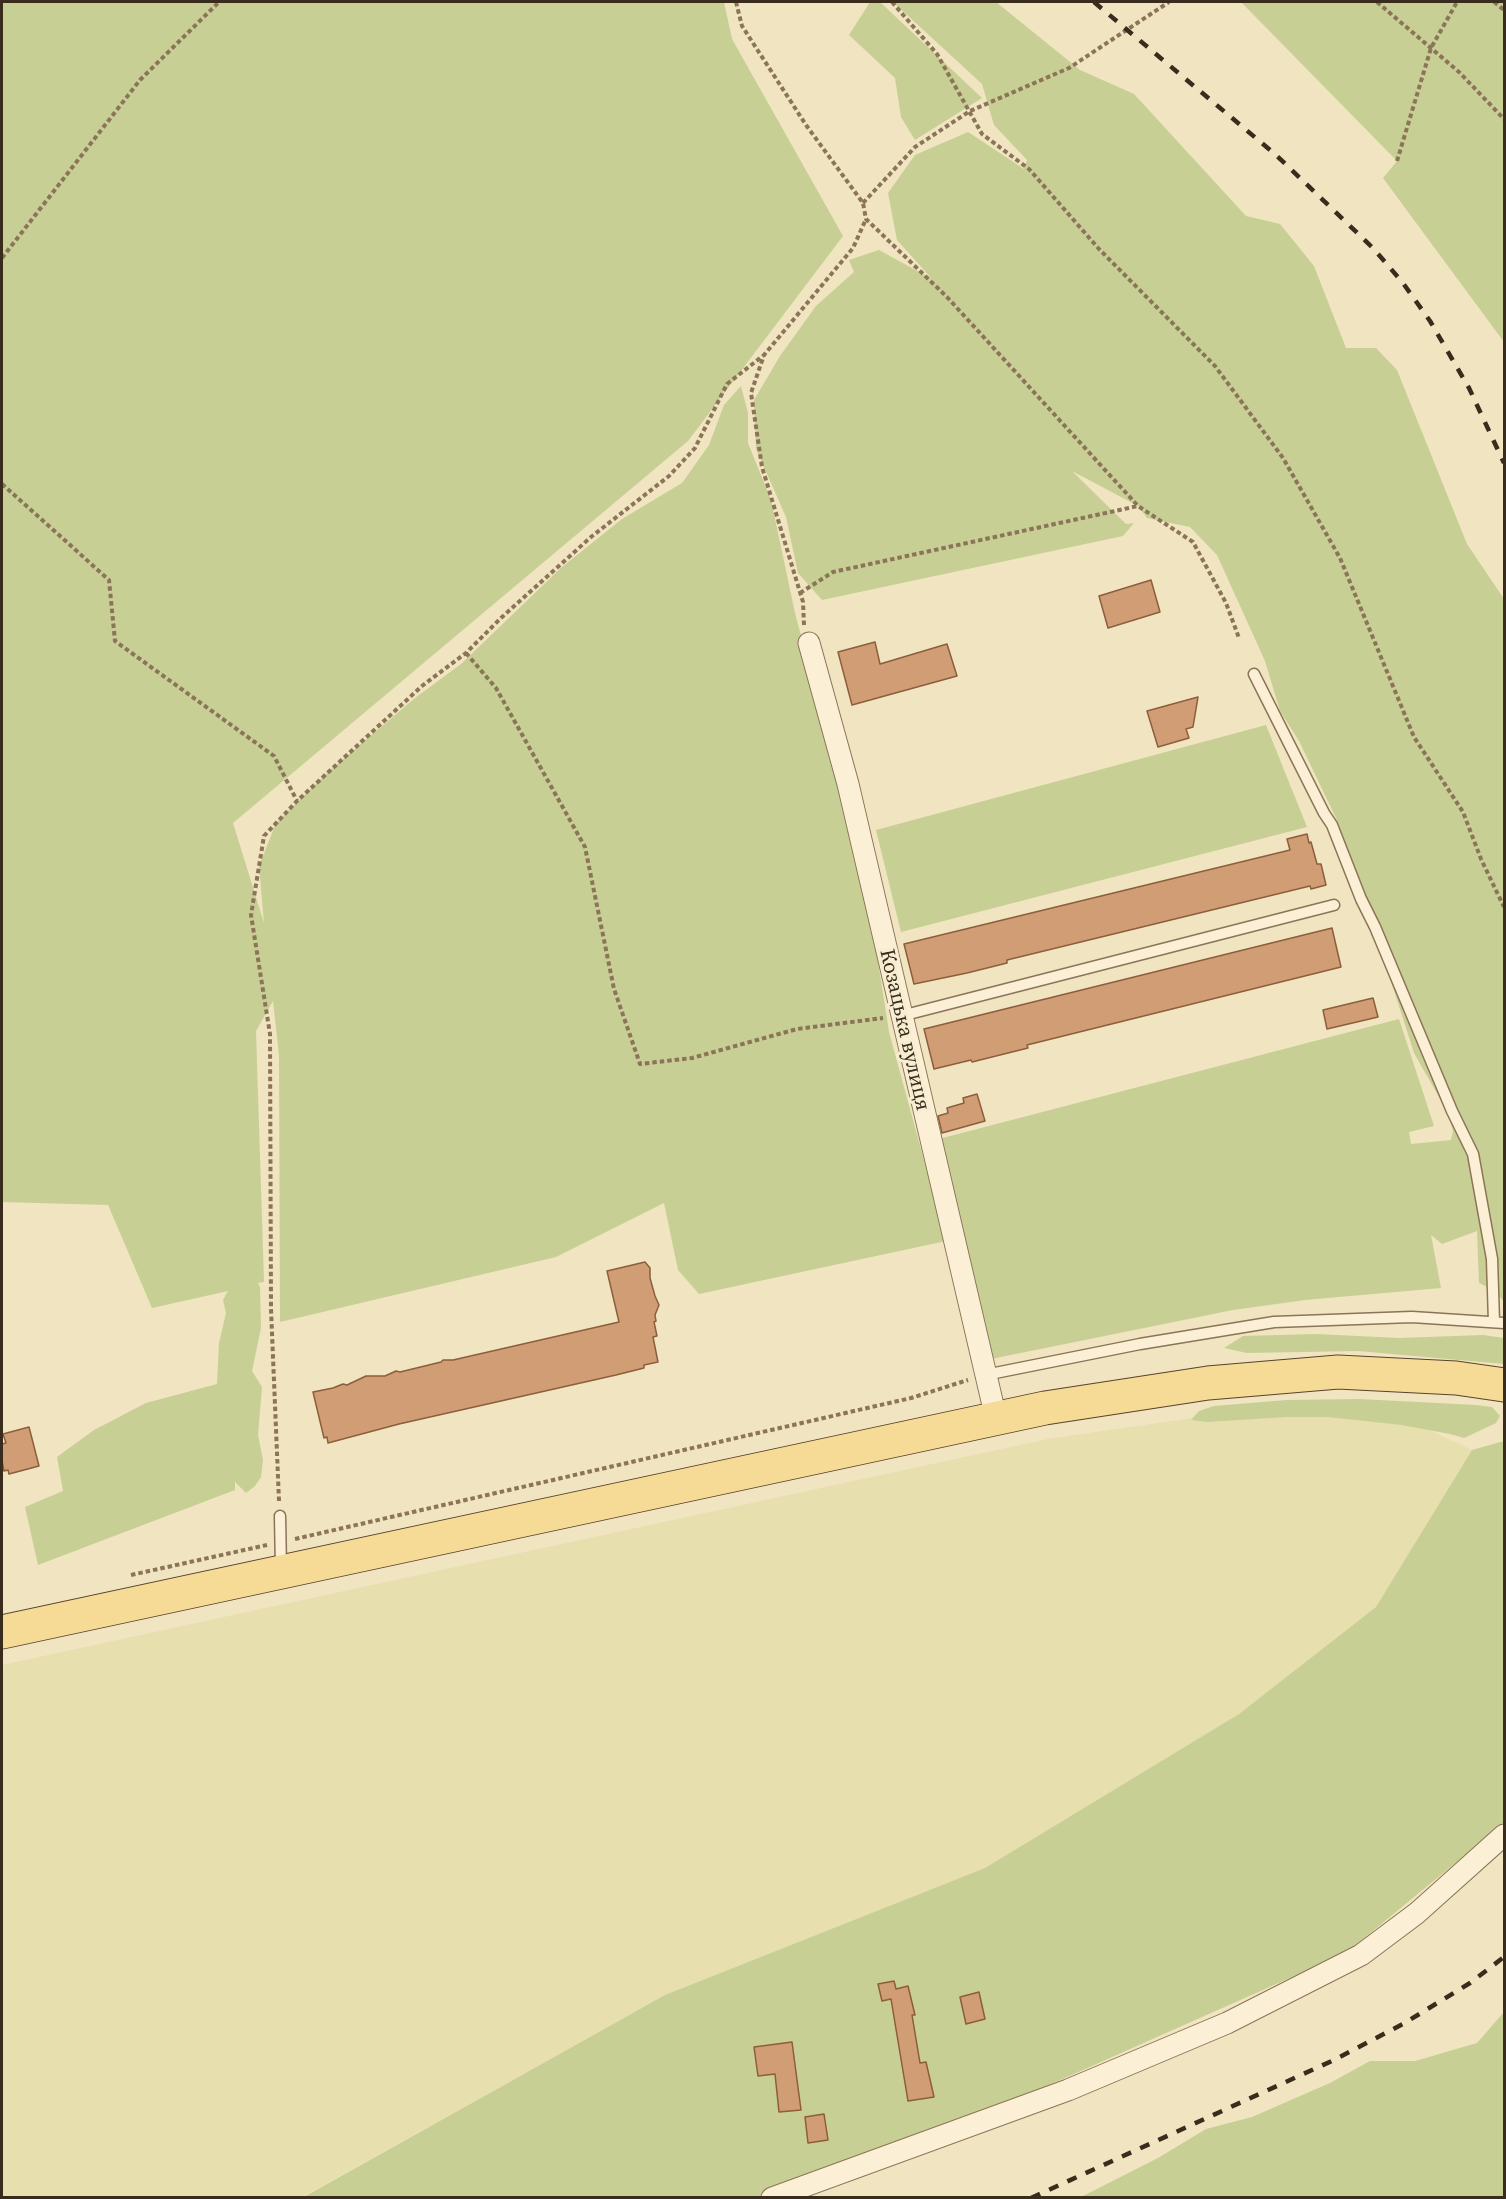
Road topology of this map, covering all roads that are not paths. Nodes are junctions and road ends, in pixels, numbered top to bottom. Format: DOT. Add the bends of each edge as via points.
graph roads {
  1 [pos="809,643"];
  2 [pos="1254,674"];
  3 [pos="1334,905"];
  4 [pos="901,1016"];
  5 [pos="1499,1322"];
  6 [pos="985,1375"];
  7 [pos="1504,1386"];
  8 [pos="996,1418"];
  9 [pos="280,1516"];
  10 [pos="281,1557"];
  11 [pos="2,1632"];
  12 [pos="1504,1834"];
  13 [pos="772,2198"];
  1 -- 4 [label="street, Козацька вулиця" via="848,784"];
  2 -- 5 [label="lane" via="1332,825 1473,1154"];
  3 -- 4 [label="lane"];
  4 -- 6 [label="street, Козацька вулиця"];
  5 -- 6 [label="lane" via="1412,1317 1274,1322"];
  6 -- 8 [label="street, Козацька вулиця"];
  7 -- 8 [label="main road" via="1456,1378 1338,1372 1208,1383"];
  8 -- 10 [label="main road"];
  9 -- 10 [label="lane"];
  10 -- 11 [label="main road"];
  12 -- 13 [label="street" via="1417,1913 1361,1955 1227,2023 1068,2090"];
}
